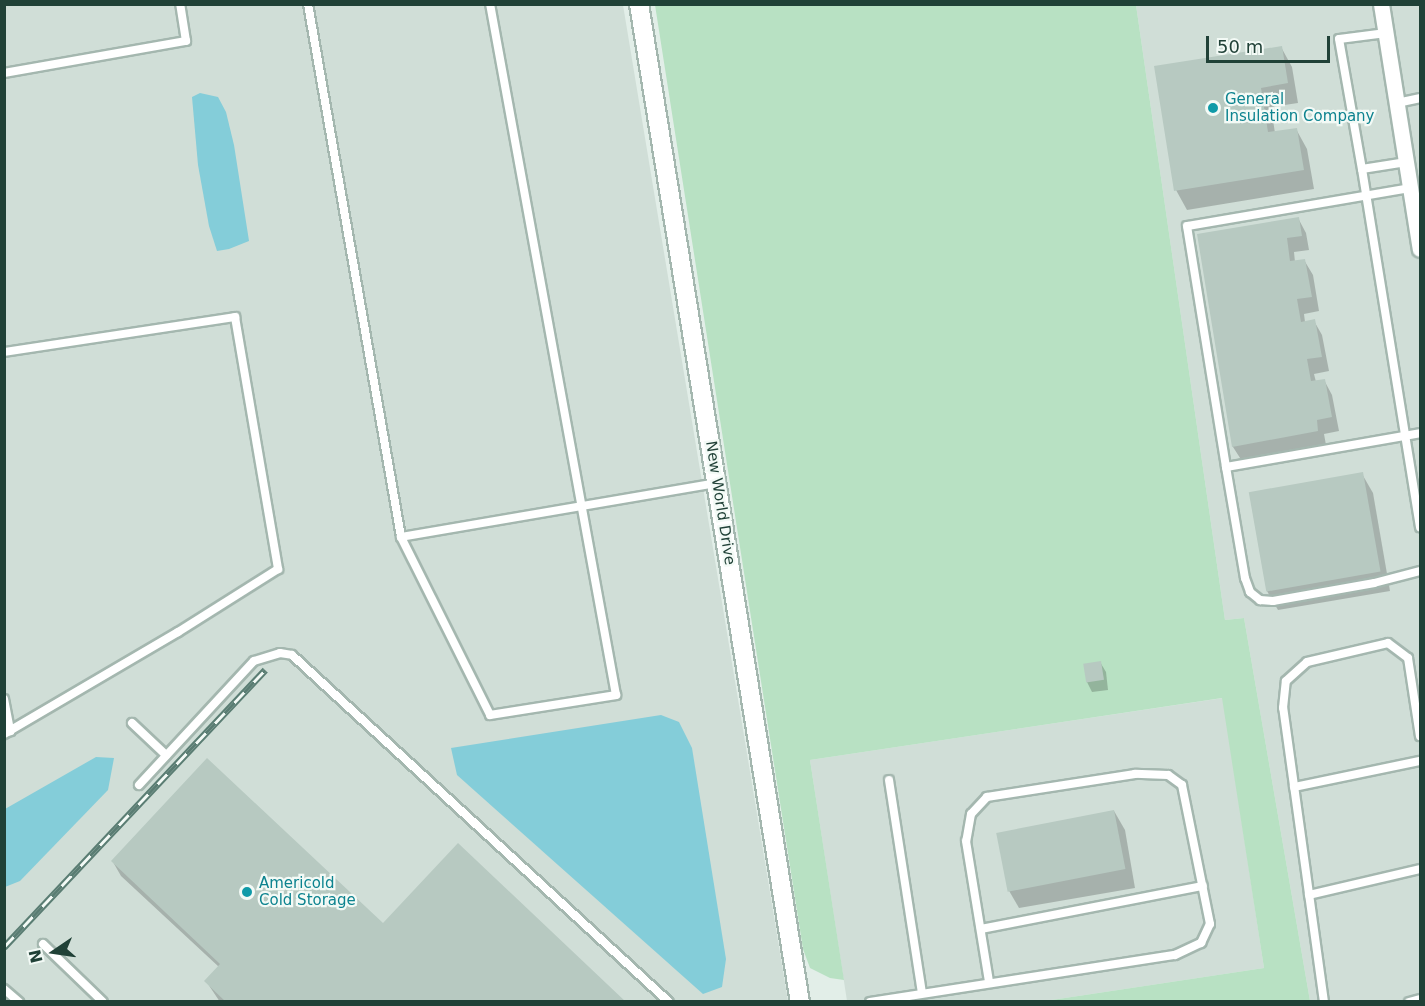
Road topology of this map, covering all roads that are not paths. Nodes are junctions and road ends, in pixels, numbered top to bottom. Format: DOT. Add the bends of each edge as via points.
graph roads {
  1 [pos="180,4"];
  2 [pos="308,4"];
  3 [pos="490,4"];
  4 [pos="639,4"];
  5 [pos="1381,4"];
  6 [pos="1386,33"];
  7 [pos="4,73"];
  8 [pos="1420,98"];
  9 [pos="1397,103"];
  10 [pos="1406,162"];
  11 [pos="1362,169"];
  12 [pos="1411,188"];
  13 [pos="1366,195"];
  14 [pos="1420,249"];
  15 [pos="4,352"];
  16 [pos="1420,433"];
  17 [pos="1406,436"];
  18 [pos="1226,467"];
  19 [pos="717,483"];
  20 [pos="581,504"];
  21 [pos="1420,526"];
  22 [pos="401,537"];
  23 [pos="1420,571"];
  24 [pos="4,699"];
  25 [pos="132,723"];
  26 [pos="7,732"];
  27 [pos="1420,736"];
  28 [pos="166,755"];
  29 [pos="1420,761"];
  30 [pos="889,780"];
  31 [pos="139,785"];
  32 [pos="1294,787"];
  33 [pos="1420,869"];
  34 [pos="1203,886"];
  35 [pos="1309,895"];
  36 [pos="981,929"];
  37 [pos="43,944"];
  38 [pos="989,982"];
  39 [pos="4,988"];
  40 [pos="922,992"];
  41 [pos="1420,999"];
  42 [pos="19,1002"];
  43 [pos="103,1002"];
  44 [pos="669,1002"];
  45 [pos="800,1002"];
  46 [pos="870,1002"];
  47 [pos="1324,1002"];
  48 [pos="1409,1002"];
  1 -- 7 [label="lane" via="186,41"];
  2 -- 22 [label="lane"];
  3 -- 20 [label="lane"];
  4 -- 19 [label="street, New World Drive"];
  5 -- 6 [label="street"];
  6 -- 9 [label="street"];
  6 -- 11 [label="lane" via="1339,39"];
  8 -- 9 [label="lane"];
  9 -- 10 [label="street"];
  10 -- 11 [label="lane"];
  10 -- 12 [label="street"];
  11 -- 13 [label="lane"];
  12 -- 13 [label="lane"];
  12 -- 14 [label="street"];
  13 -- 17 [label="lane"];
  13 -- 18 [label="lane" via="1187,226"];
  15 -- 26 [label="lane" via="235,317 278,569"];
  16 -- 17 [label="lane"];
  17 -- 18 [label="lane"];
  17 -- 21 [label="lane"];
  18 -- 23 [label="lane" via="1245,578 1250,592 1260,600 1374,584"];
  19 -- 20 [label="lane"];
  19 -- 45 [label="street, New World Drive"];
  20 -- 22 [label="lane"];
  20 -- 22 [label="lane" via="616,695 489,715"];
  24 -- 26 [label="lane"];
  25 -- 28 [label="lane"];
  27 -- 32 [label="lane" via="1408,658 1388,643 1307,662 1286,681 1284,699"];
  28 -- 31 [label="lane"];
  28 -- 44 [label="lane" via="254,661 280,653 292,655"];
  29 -- 32 [label="lane"];
  30 -- 40 [label="lane"];
  32 -- 35 [label="lane"];
  33 -- 35 [label="lane"];
  34 -- 36 [label="lane"];
  34 -- 36 [label="lane" via="1182,785 1168,775 1135,774 987,797 971,814 966,841"];
  34 -- 38 [label="lane" via="1210,924 1201,943 1174,955"];
  35 -- 47 [label="lane"];
  36 -- 38 [label="lane"];
  37 -- 43 [label="lane"];
  38 -- 40 [label="lane"];
  39 -- 42 [label="lane"];
  40 -- 46 [label="lane"];
  41 -- 48 [label="lane"];
}
